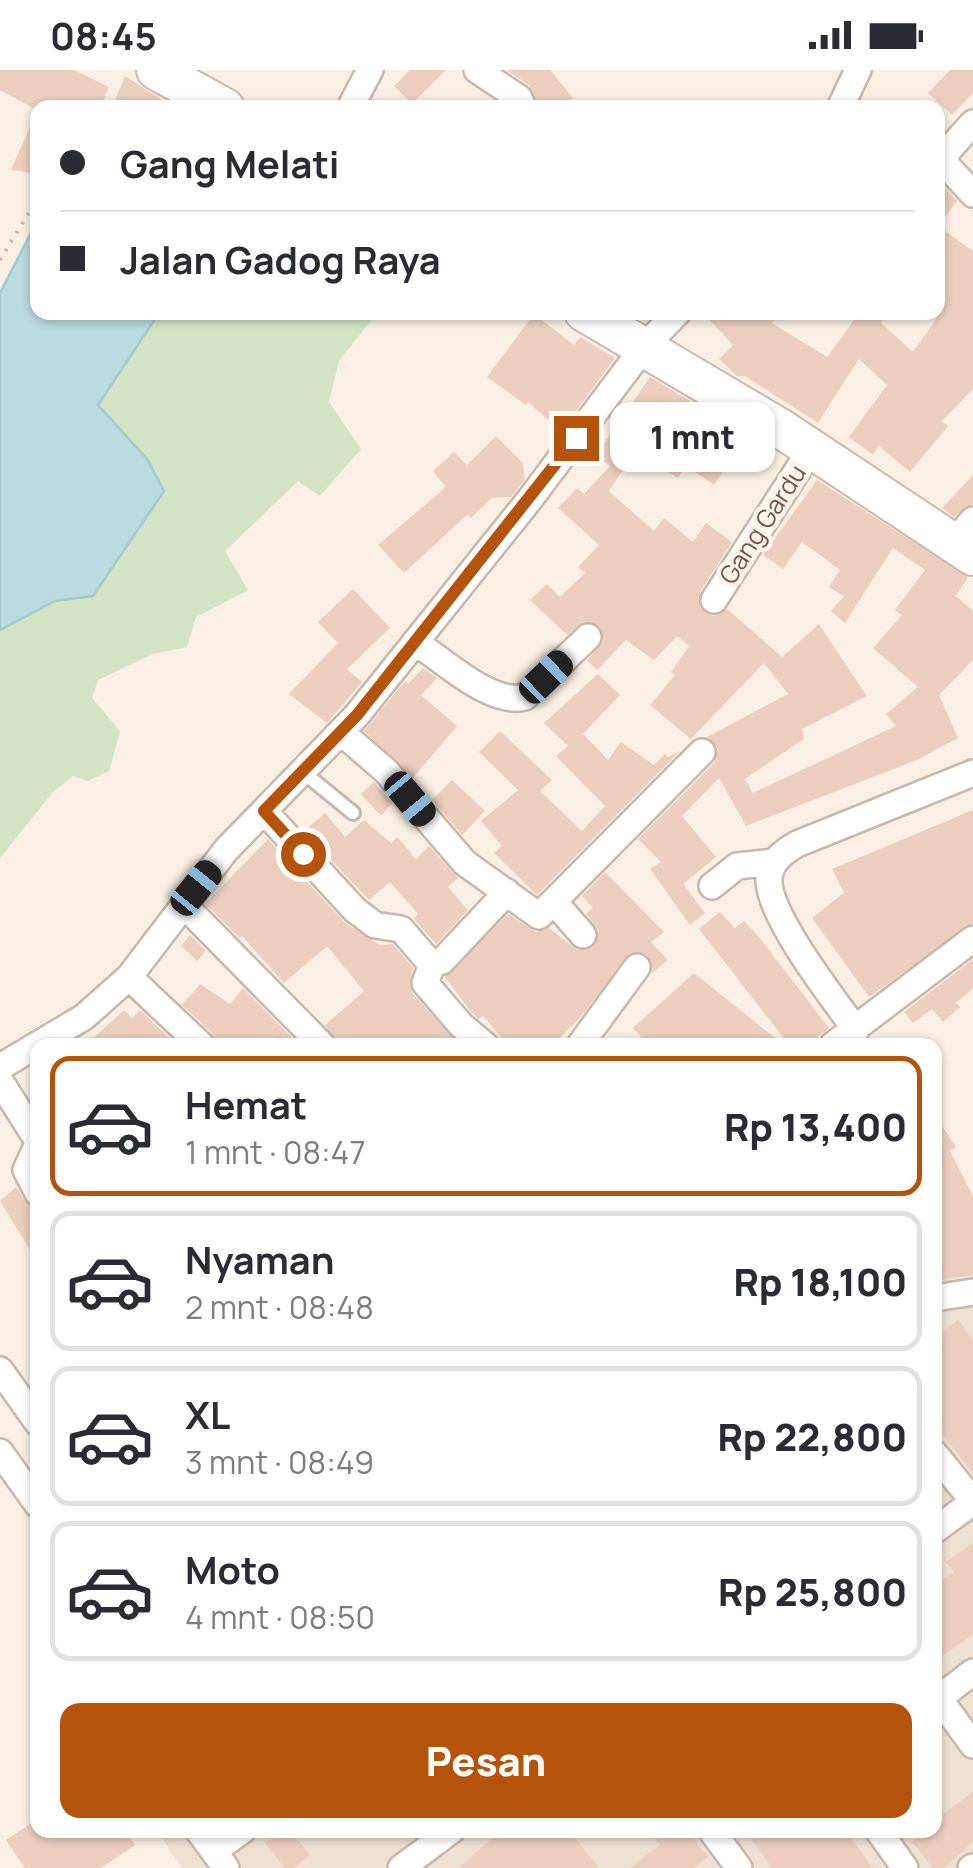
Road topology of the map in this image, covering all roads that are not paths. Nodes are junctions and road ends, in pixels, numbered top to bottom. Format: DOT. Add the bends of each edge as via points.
graph roads {
  1 [pos="156,70"];
  2 [pos="370,70"];
  3 [pos="477,70"];
  4 [pos="858,70"];
  5 [pos="210,100"];
  6 [pos="354,100"];
  7 [pos="520,100"];
  8 [pos="844,100"];
  9 [pos="945,124"];
  10 [pos="970,126"];
  11 [pos="945,155"];
  12 [pos="945,159"];
  13 [pos="973,194"];
  14 [pos="598,320"];
  15 [pos="670,320"];
  16 [pos="644,347"];
  17 [pos="812,448"];
  18 [pos="966,540"];
  19 [pos="714,600"];
  20 [pos="588,637"];
  21 [pos="415,642"];
  22 [pos="342,733"];
  23 [pos="702,752"];
  24 [pos="303,772"];
  25 [pos="973,773"];
  26 [pos="264,811"];
  27 [pos="354,814"];
  28 [pos="775,862"];
  29 [pos="712,886"];
  30 [pos="507,892"];
  31 [pos="184,905"];
  32 [pos="547,909"];
  33 [pos="582,934"];
  34 [pos="973,939"];
  35 [pos="432,965"];
  36 [pos="637,967"];
  37 [pos="128,977"];
  38 [pos="856,1030"];
  39 [pos="60,1038"];
  40 [pos="193,1038"];
  41 [pos="315,1038"];
  42 [pos="478,1038"];
  43 [pos="585,1038"];
  44 [pos="844,1038"];
  45 [pos="30,1053"];
  46 [pos="0,1067"];
  47 [pos="0,1082"];
  48 [pos="30,1129"];
  49 [pos="972,1294"];
  50 [pos="942,1297"];
  51 [pos="0,1370"];
  52 [pos="30,1413"];
  53 [pos="0,1452"];
  54 [pos="942,1463"];
  55 [pos="30,1494"];
  56 [pos="973,1501"];
  57 [pos="942,1525"];
  58 [pos="973,1672"];
  59 [pos="942,1692"];
  60 [pos="942,1702"];
  61 [pos="973,1746"];
  62 [pos="441,1838"];
  63 [pos="717,1838"];
  64 [pos="884,1838"];
  65 [pos="737,1867"];
  66 [pos="401,1868"];
  67 [pos="905,1868"];
  1 -- 5 [label="main road"];
  2 -- 6 [label="street"];
  3 -- 7 [label="street"];
  4 -- 8 [label="street"];
  9 -- 10 [label="street"];
  10 -- 11 [label="street"];
  12 -- 13 [label="street"];
  14 -- 16 [label="main road"];
  15 -- 16 [label="street"];
  16 -- 17 [label="main road"];
  16 -- 21 [label="street"];
  17 -- 18 [label="main road"];
  17 -- 19 [label="street, Gang Gardu"];
  20 -- 21 [label="street" via="525,697 512,700"];
  21 -- 22 [label="street"];
  22 -- 24 [label="street"];
  22 -- 30 [label="street" via="386,771 465,863"];
  23 -- 32 [label="street"];
  24 -- 26 [label="street"];
  24 -- 27 [label="lane"];
  25 -- 28 [label="street" via="797,844"];
  26 -- 31 [label="street"];
  26 -- 35 [label="street" via="354,910 375,925 400,929"];
  28 -- 29 [label="street" via="737,866"];
  28 -- 38 [label="street" via="769,876 777,908"];
  30 -- 32 [label="street" via="528,912"];
  30 -- 35 [label="street"];
  31 -- 37 [label="street"];
  31 -- 41 [label="street"];
  32 -- 33 [label="street"];
  34 -- 38 [label="street"];
  35 -- 42 [label="street" via="428,989"];
  36 -- 43 [label="street"];
  37 -- 39 [label="street"];
  37 -- 40 [label="street"];
  38 -- 44 [label="street"];
  45 -- 46 [label="street"];
  47 -- 48 [label="street"];
  49 -- 50 [label="street"];
  51 -- 52 [label="street"];
  53 -- 55 [label="street"];
  54 -- 56 [label="street"];
  56 -- 57 [label="street"];
  58 -- 59 [label="street"];
  60 -- 61 [label="street"];
  62 -- 66 [label="street"];
  63 -- 65 [label="street"];
  64 -- 67 [label="street"];
}
